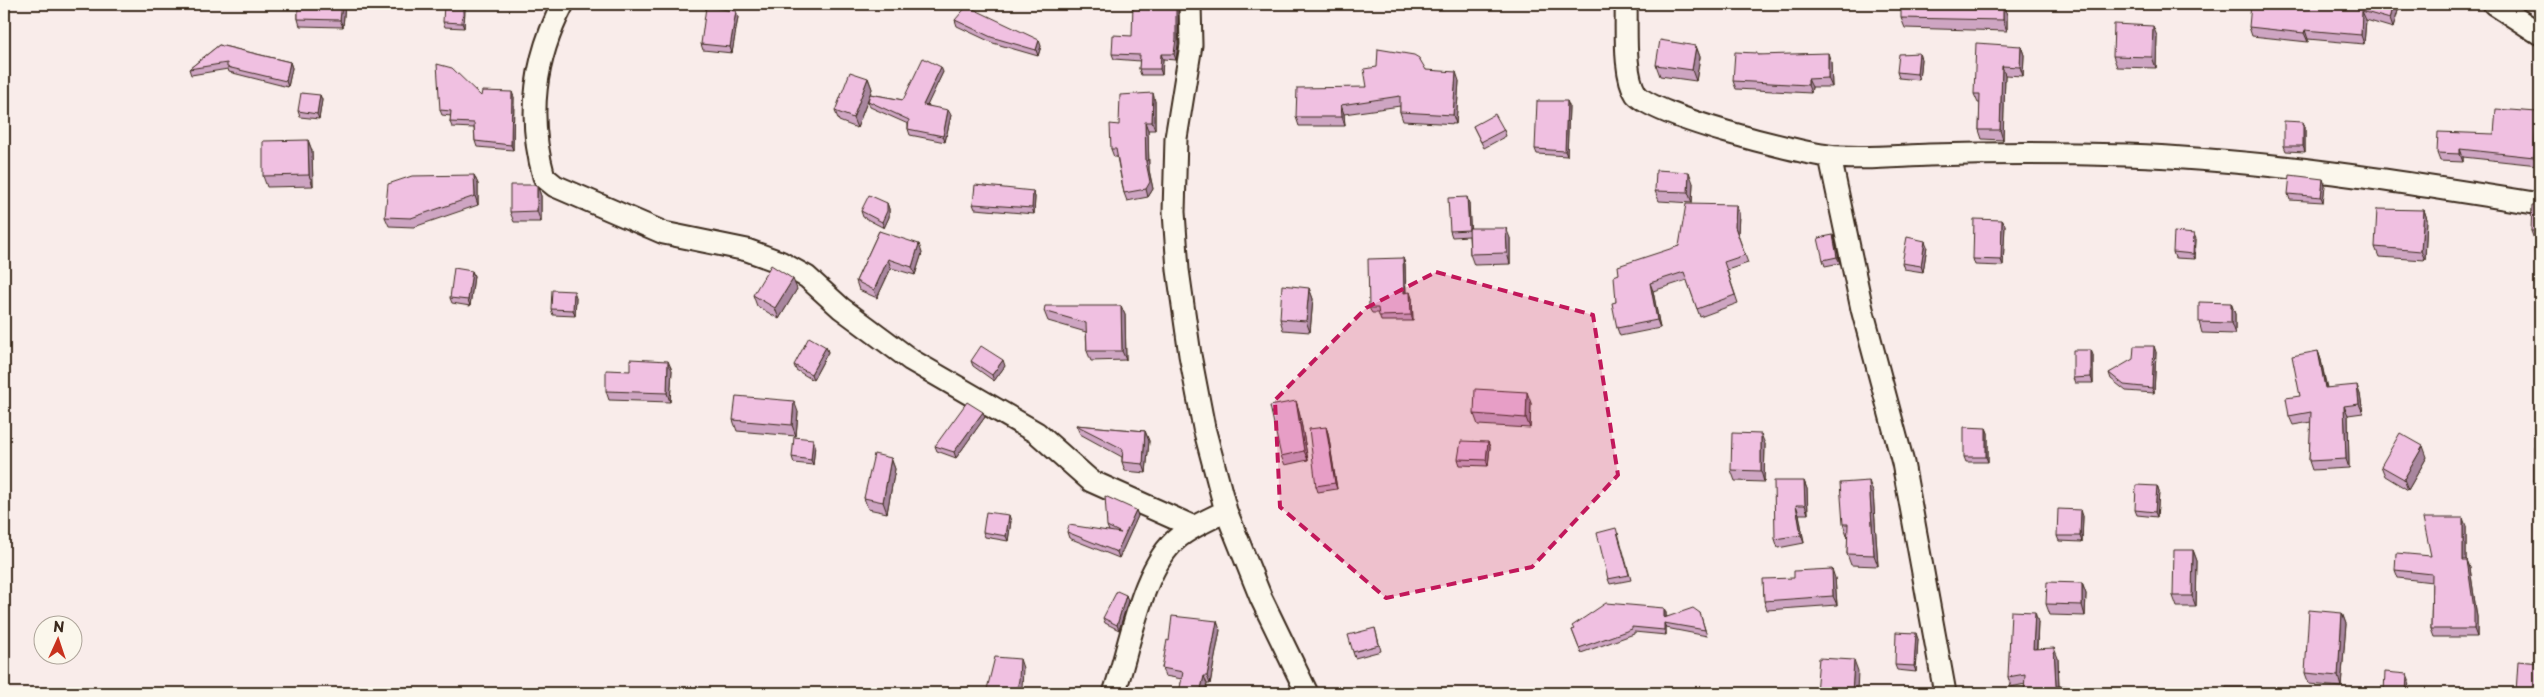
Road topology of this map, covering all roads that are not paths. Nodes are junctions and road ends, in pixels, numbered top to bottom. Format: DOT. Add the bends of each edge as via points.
graph roads {
  1 [pos="562,4"];
  2 [pos="1190,4"];
  3 [pos="1626,4"];
  4 [pos="2494,4"];
  5 [pos="2540,34"];
  6 [pos="1830,157"];
  7 [pos="2540,204"];
  8 [pos="1226,511"];
  9 [pos="1194,527"];
  10 [pos="1114,693"];
  11 [pos="1307,693"];
  12 [pos="1945,693"];
  1 -- 9 [label="street" via="548,32 534,97 544,177 555,186 664,233 747,250 780,262 807,277 841,308 911,360 1037,433 1091,481"];
  2 -- 8 [label="street" via="1191,45 1176,138 1174,212 1178,270 1204,428"];
  3 -- 6 [label="street" via="1628,73 1636,95 1657,108 1764,144"];
  4 -- 5 [label="street"];
  6 -- 7 [label="street" via="2026,153 2254,164 2355,174"];
  6 -- 12 [label="street" via="1862,309 1903,463"];
  8 -- 9 [label="street"];
  8 -- 11 [label="street" via="1260,598"];
  9 -- 10 [label="street" via="1163,554 1149,579"];
}
